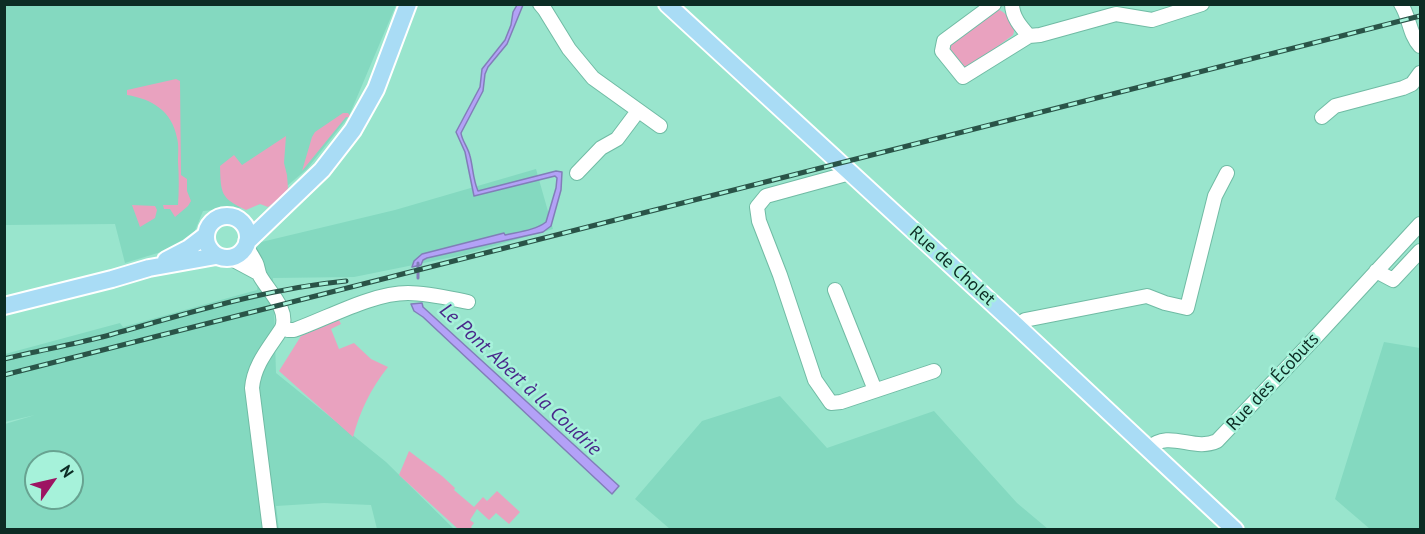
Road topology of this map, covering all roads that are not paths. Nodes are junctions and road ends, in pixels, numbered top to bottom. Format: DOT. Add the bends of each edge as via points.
graph roads {
  1 [pos="408,4"];
  2 [pos="540,4"];
  3 [pos="667,4"];
  4 [pos="994,4"];
  5 [pos="1012,4"];
  6 [pos="1202,4"];
  7 [pos="1401,4"];
  8 [pos="1029,36"];
  9 [pos="1420,46"];
  10 [pos="1420,73"];
  11 [pos="638,111"];
  12 [pos="1322,117"];
  13 [pos="660,126"];
  14 [pos="577,173"];
  15 [pos="850,173"];
  16 [pos="1227,173"];
  17 [pos="284,206"];
  18 [pos="238,220"];
  19 [pos="1420,224"];
  20 [pos="206,235"];
  21 [pos="247,244"];
  22 [pos="1420,251"];
  23 [pos="223,257"];
  24 [pos="149,268"];
  25 [pos="1376,271"];
  26 [pos="258,273"];
  27 [pos="835,290"];
  28 [pos="468,302"];
  29 [pos="4,306"];
  30 [pos="1017,326"];
  31 [pos="282,328"];
  32 [pos="934,371"];
  33 [pos="875,390"];
  34 [pos="1149,448"];
  35 [pos="270,530"];
  36 [pos="1235,530"];
  1 -- 17 [label="main road" via="376,89 353,130 322,171"];
  2 -- 11 [label="street" via="593,78"];
  3 -- 15 [label="main road, Rue de Cholet"];
  4 -- 8 [label="street" via="944,41 942,51 963,77"];
  5 -- 8 [label="street" via="1018,24"];
  6 -- 8 [label="street" via="1152,20 1116,14"];
  7 -- 9 [label="street" via="1413,38"];
  10 -- 12 [label="street" via="1412,84 1335,106"];
  11 -- 13 [label="street"];
  11 -- 14 [label="street" via="617,139 601,148"];
  15 -- 30 [label="main road, Rue de Cholet"];
  15 -- 33 [label="street" via="766,196 757,207 815,380 831,403"];
  16 -- 30 [label="street" via="1215,196 1187,308 1148,296 1025,320"];
  17 -- 18 [label="main road"];
  17 -- 21 [label="main road"];
  18 -- 20 [label="main road" via="228,216 216,219"];
  18 -- 21 [label="main road" via="246,230"];
  19 -- 25 [label="street, Rue des Écobuts"];
  20 -- 23 [label="main road" via="208,247"];
  20 -- 24 [label="main road"];
  21 -- 23 [label="main road" via="240,254"];
  21 -- 26 [label="street"];
  22 -- 25 [label="street" via="1394,280"];
  23 -- 24 [label="main road"];
  23 -- 26 [label="street"];
  24 -- 29 [label="main road"];
  25 -- 34 [label="street, Rue des Écobuts" via="1216,441 1203,445 1164,440"];
  26 -- 31 [label="street" via="284,315"];
  27 -- 33 [label="street"];
  28 -- 31 [label="street" via="411,293 374,298 294,330"];
  30 -- 34 [label="main road, Rue de Cholet"];
  31 -- 35 [label="street" via="256,367 252,388"];
  32 -- 33 [label="street"];
  34 -- 36 [label="main road, Rue de Cholet"];
}
